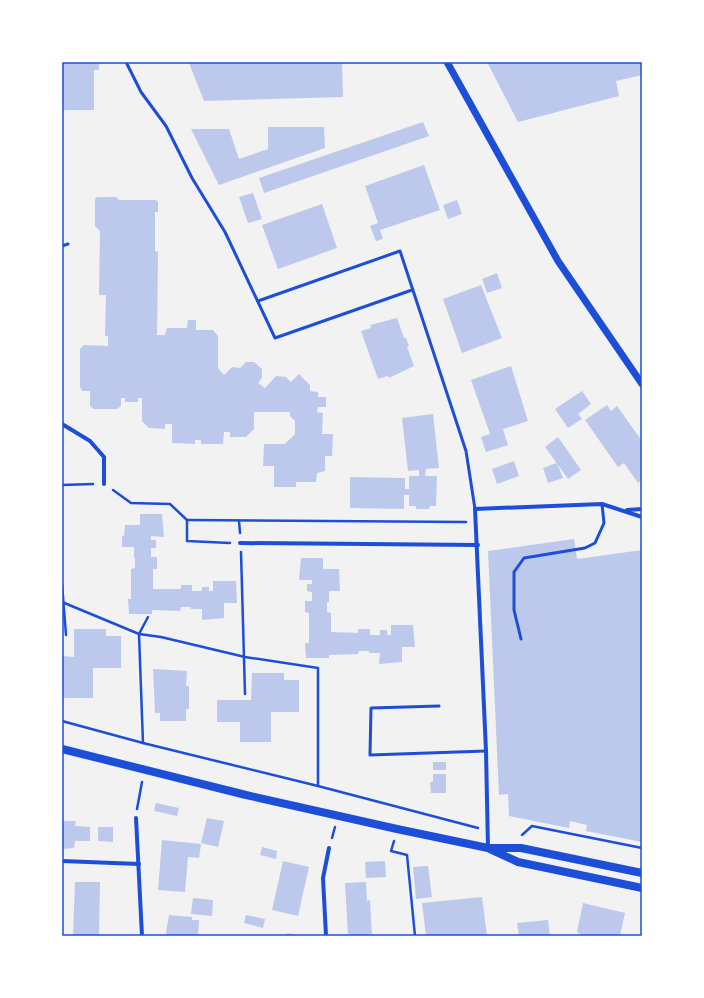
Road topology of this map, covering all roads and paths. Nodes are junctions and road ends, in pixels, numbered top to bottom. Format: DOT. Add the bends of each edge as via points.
graph roads {
  1 [pos="447,62"];
  2 [pos="127,64"];
  3 [pos="68,244"];
  4 [pos="62,246"];
  5 [pos="412,290"];
  6 [pos="258,301"];
  7 [pos="642,384"];
  8 [pos="62,424"];
  9 [pos="104,484"];
  10 [pos="62,485"];
  11 [pos="602,504"];
  12 [pos="475,509"];
  13 [pos="642,509"];
  14 [pos="626,510"];
  15 [pos="642,517"];
  16 [pos="187,520"];
  17 [pos="240,521"];
  18 [pos="476,523"];
  19 [pos="240,543"];
  20 [pos="478,545"];
  21 [pos="62,584"];
  22 [pos="62,602"];
  23 [pos="148,618"];
  24 [pos="139,634"];
  25 [pos="66,635"];
  26 [pos="521,639"];
  27 [pos="245,657"];
  28 [pos="245,694"];
  29 [pos="439,706"];
  30 [pos="62,721"];
  31 [pos="143,743"];
  32 [pos="62,750"];
  33 [pos="486,751"];
  34 [pos="144,770"];
  35 [pos="338,815"];
  36 [pos="136,818"];
  37 [pos="397,829"];
  38 [pos="330,848"];
  39 [pos="488,848"];
  40 [pos="62,861"];
  41 [pos="139,864"];
  42 [pos="642,873"];
  43 [pos="642,888"];
  44 [pos="142,936"];
  45 [pos="326,936"];
  46 [pos="415,936"];
  1 -- 7 [label="street" via="558,262"];
  2 -- 6 [label="lane" via="141,92 166,126 192,178 225,232"];
  3 -- 4 [label="lane"];
  5 -- 6 [label="lane" via="275,338"];
  5 -- 6 [label="lane" via="400,252"];
  5 -- 12 [label="lane" via="466,451"];
  8 -- 9 [label="street" via="90,441 104,458"];
  9 -- 10 [label="path"];
  9 -- 16 [label="path" via="131,503 170,504"];
  11 -- 12 [label="street"];
  11 -- 14 [label="street"];
  11 -- 26 [label="lane" via="604,523 595,543 585,548 524,558 514,572 514,610"];
  12 -- 18 [label="street"];
  13 -- 14 [label="street"];
  14 -- 15 [label="street"];
  16 -- 17 [label="path"];
  16 -- 19 [label="path" via="187,541"];
  17 -- 18 [label="path"];
  17 -- 19 [label="path"];
  18 -- 20 [label="street"];
  19 -- 20 [label="street"];
  19 -- 27 [label="path"];
  20 -- 33 [label="street"];
  21 -- 22 [label="path"];
  22 -- 24 [label="path"];
  22 -- 25 [label="path"];
  23 -- 24 [label="path"];
  24 -- 27 [label="path"];
  24 -- 31 [label="path"];
  27 -- 28 [label="path"];
  27 -- 31 [label="path" via="318,668 318,786"];
  29 -- 33 [label="lane" via="371,708 370,755"];
  30 -- 31 [label="path"];
  32 -- 34 [label="main road"];
  33 -- 39 [label="street"];
  34 -- 35 [label="main road"];
  34 -- 36 [label="path"];
  35 -- 37 [label="main road"];
  35 -- 38 [label="path"];
  36 -- 41 [label="street"];
  37 -- 39 [label="main road"];
  37 -- 46 [label="path" via="391,852 407,855"];
  38 -- 45 [label="street" via="323,878"];
  39 -- 42 [label="main road" via="522,848"];
  39 -- 43 [label="main road" via="518,862"];
  40 -- 41 [label="street"];
  41 -- 44 [label="street"];
}
